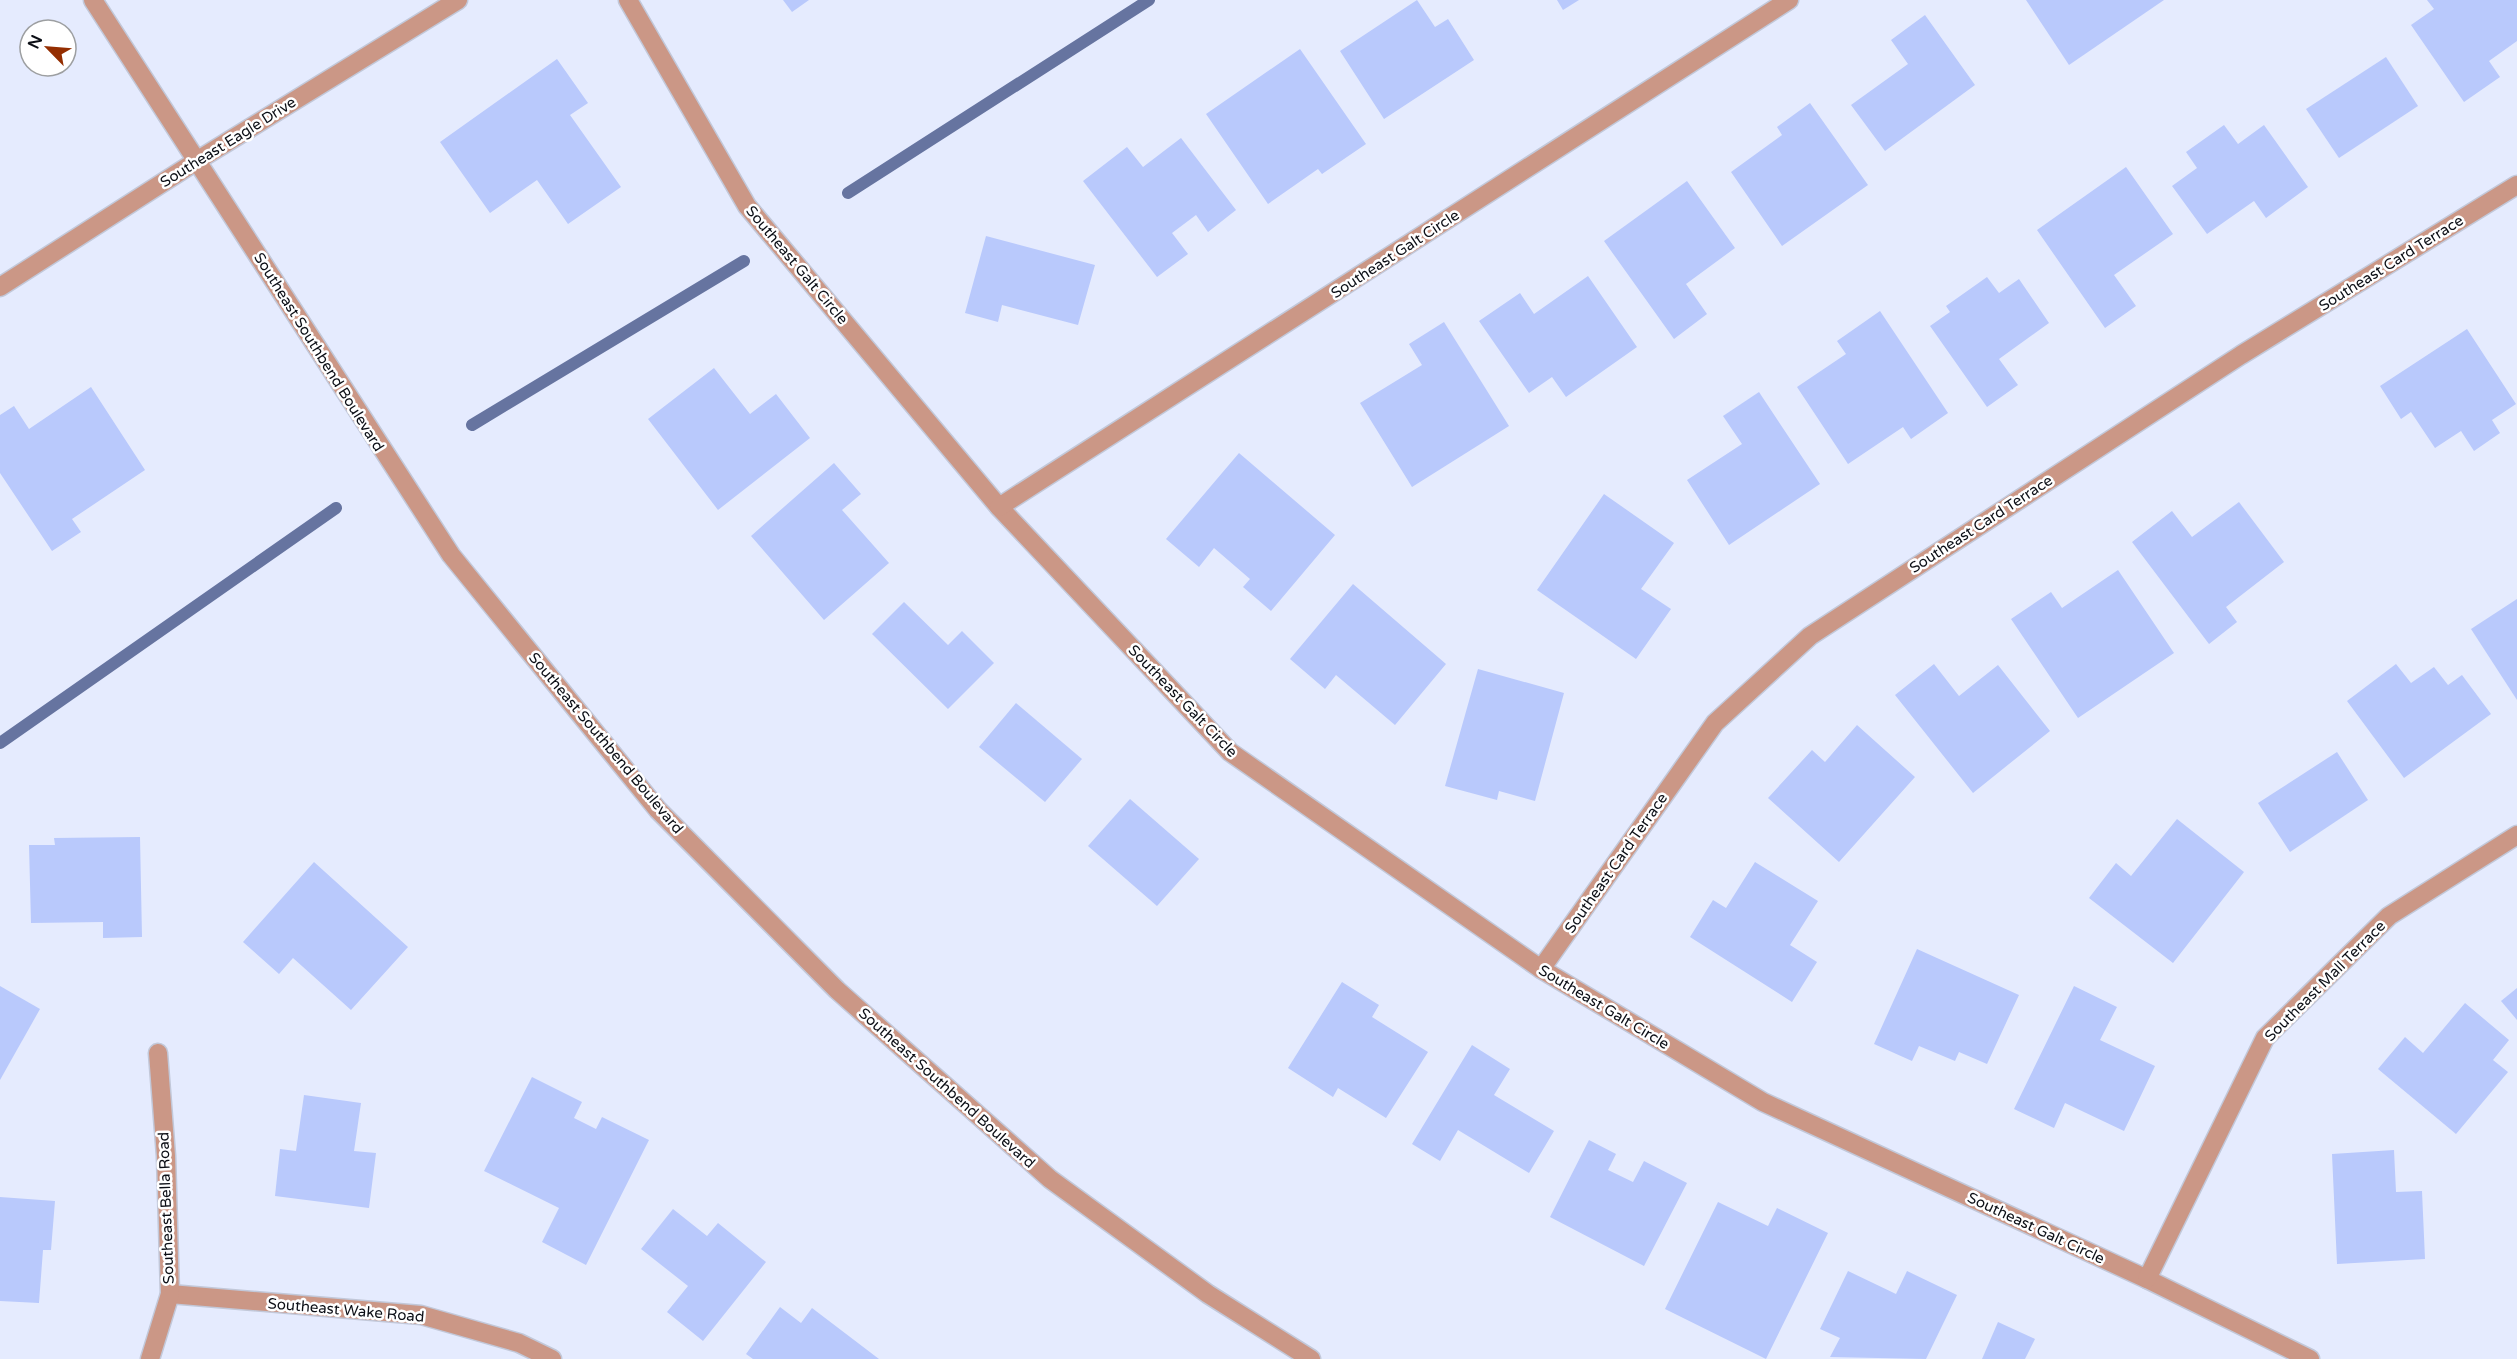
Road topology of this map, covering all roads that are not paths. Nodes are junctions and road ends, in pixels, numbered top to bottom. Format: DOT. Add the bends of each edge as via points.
graph roads {
  1 [pos="93,0"];
  2 [pos="458,0"];
  3 [pos="628,0"];
  4 [pos="1789,0"];
  5 [pos="198,160"];
  6 [pos="2517,185"];
  7 [pos="0,287"];
  8 [pos="999,507"];
  9 [pos="2517,835"];
  10 [pos="1541,969"];
  11 [pos="158,1053"];
  12 [pos="2147,1279"];
  13 [pos="170,1294"];
  14 [pos="150,1359"];
  15 [pos="552,1359"];
  16 [pos="1311,1359"];
  17 [pos="2310,1359"];
  1 -- 5 [label="street, Southeast Southbend Boulevard"];
  2 -- 5 [label="street, Southeast Eagle Drive"];
  3 -- 8 [label="street, Southeast Galt Circle" via="747,206"];
  4 -- 8 [label="street, Southeast Galt Circle"];
  5 -- 7 [label="street, Southeast Eagle Drive"];
  5 -- 16 [label="street, Southeast Southbend Boulevard" via="451,555 658,810 837,990 1050,1179 1208,1294"];
  6 -- 10 [label="street, Southeast Card Terrace" via="2241,355 1810,636 1715,723"];
  8 -- 10 [label="street, Southeast Galt Circle" via="1230,752"];
  9 -- 12 [label="street, Southeast Mall Terrace" via="2389,916 2265,1038"];
  10 -- 12 [label="street, Southeast Galt Circle" via="1763,1102"];
  11 -- 13 [label="street, Southeast Bella Road"];
  12 -- 17 [label="street, Southeast Galt Circle"];
  13 -- 14 [label="street, Southeast Bella Road"];
  13 -- 15 [label="street, Southeast Wake Road" via="422,1315 519,1344"];
}
